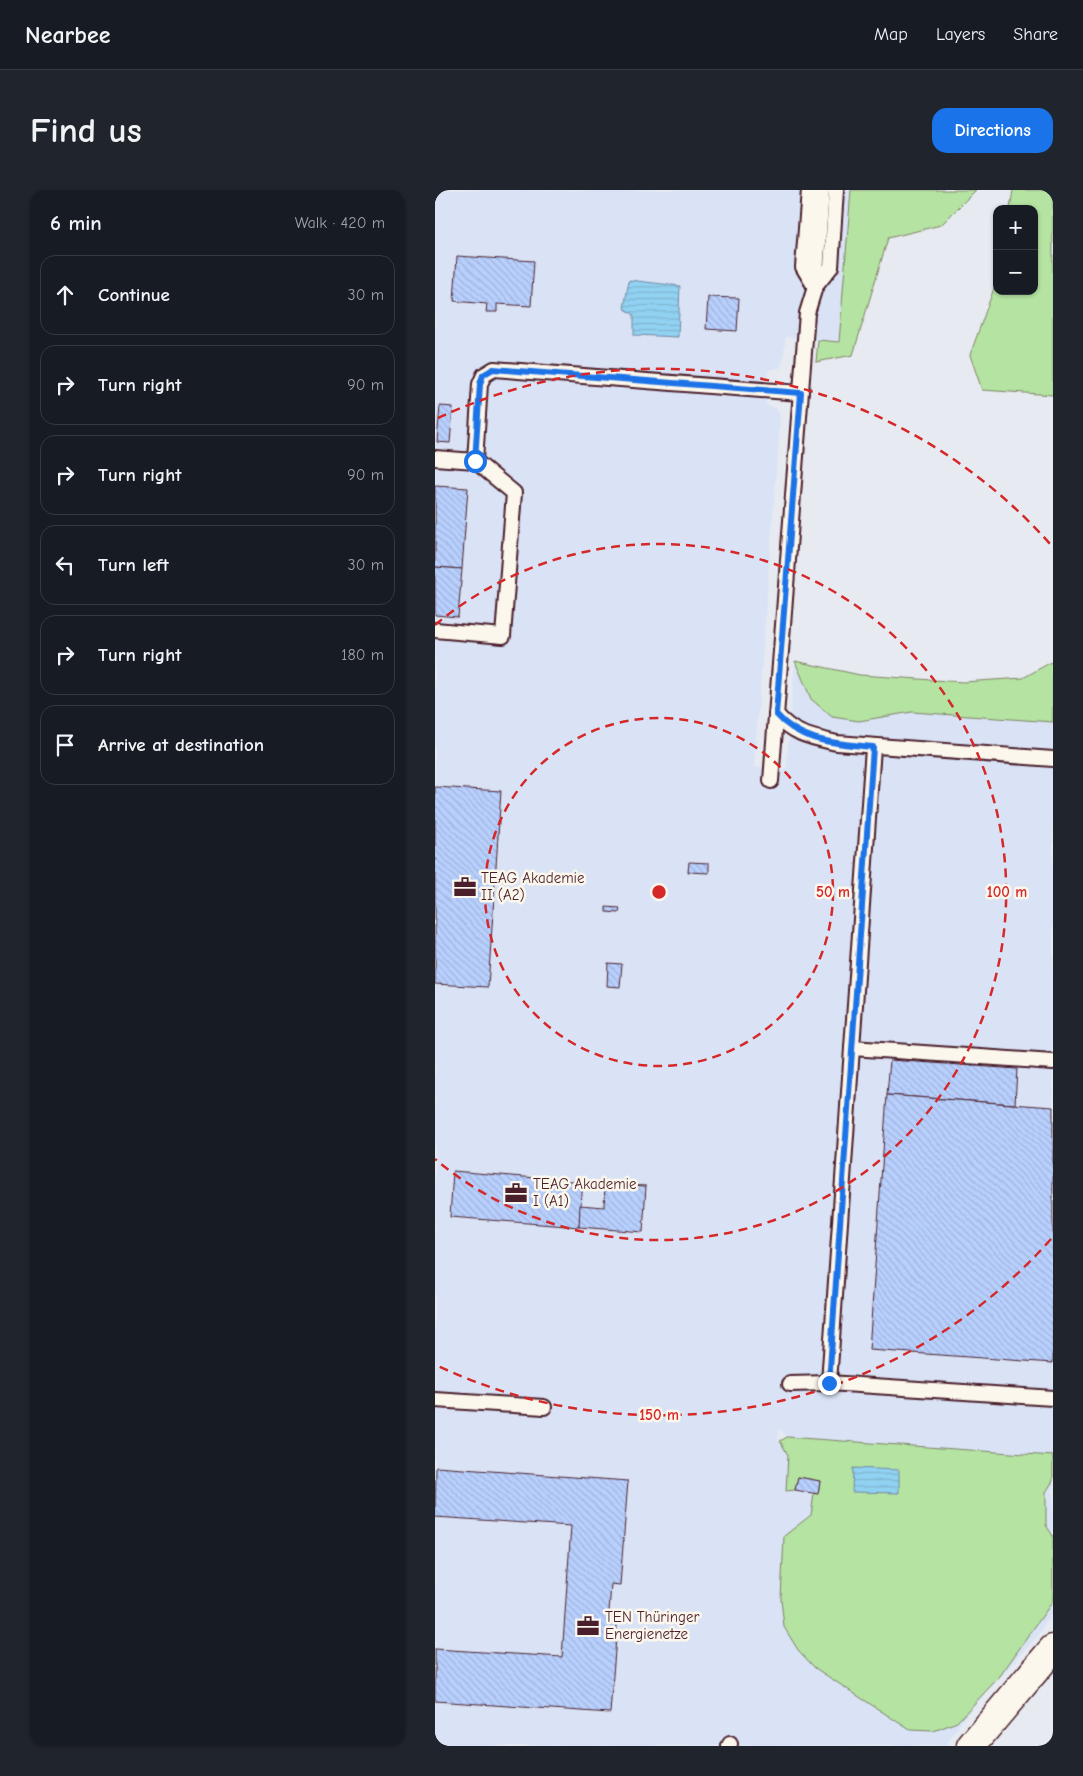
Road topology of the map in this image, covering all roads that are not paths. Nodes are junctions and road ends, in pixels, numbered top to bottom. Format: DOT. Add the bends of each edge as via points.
graph roads {
  1 [pos="809,190"];
  2 [pos="822,190"];
  3 [pos="836,190"];
  4 [pos="815,287"];
  5 [pos="801,393"];
  6 [pos="435,458"];
  7 [pos="475,461"];
  8 [pos="435,630"];
  9 [pos="776,714"];
  10 [pos="873,747"];
  11 [pos="1053,759"];
  12 [pos="771,781"];
  13 [pos="852,1048"];
  14 [pos="1053,1062"];
  15 [pos="829,1383"];
  16 [pos="790,1384"];
  17 [pos="1053,1398"];
  18 [pos="435,1400"];
  19 [pos="544,1407"];
  20 [pos="1053,1649"];
  21 [pos="971,1746"];
  1 -- 4 [label="lane" via="803,267"];
  2 -- 4 [label="lane"];
  3 -- 4 [label="lane" via="831,267"];
  4 -- 5 [label="lane" via="807,313"];
  5 -- 7 [label="lane" via="493,369 483,375 480,384"];
  5 -- 9 [label="lane"];
  6 -- 7 [label="lane"];
  7 -- 8 [label="lane" via="514,494 503,636"];
  9 -- 10 [label="lane" via="787,726 807,737"];
  9 -- 12 [label="lane"];
  10 -- 11 [label="lane"];
  10 -- 13 [label="lane"];
  13 -- 14 [label="lane"];
  13 -- 15 [label="lane"];
  15 -- 16 [label="lane"];
  15 -- 17 [label="lane"];
  18 -- 19 [label="lane"];
  20 -- 21 [label="street"];
}
